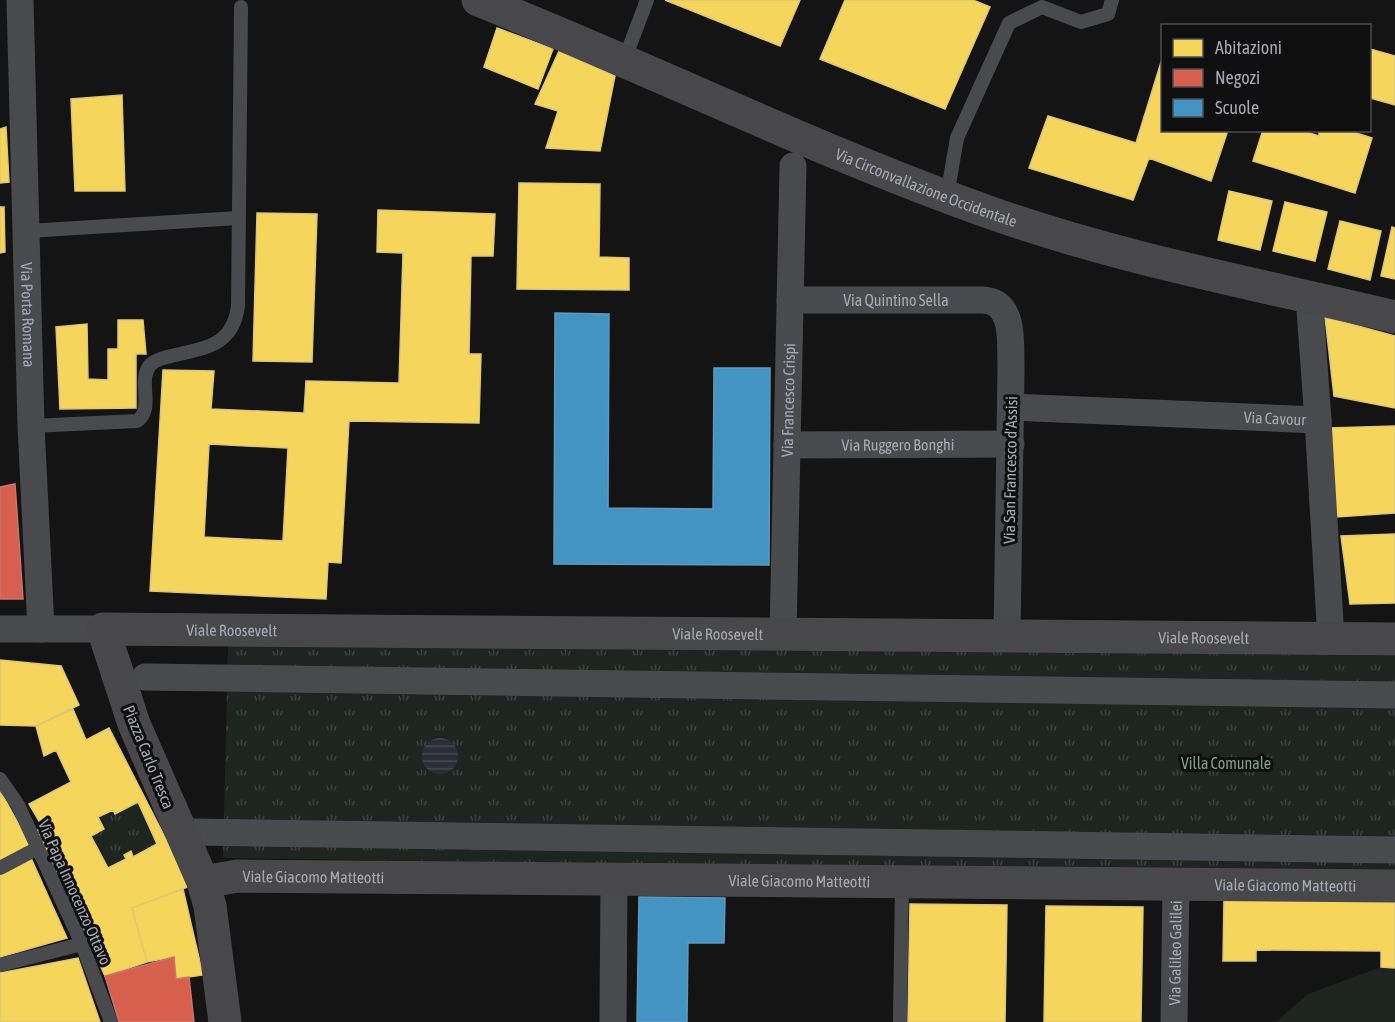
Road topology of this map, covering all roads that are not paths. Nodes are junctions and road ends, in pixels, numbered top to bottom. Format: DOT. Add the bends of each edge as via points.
graph roads {
  1 [pos="20,0"];
  2 [pos="478,0"];
  3 [pos="647,0"];
  4 [pos="1112,0"];
  5 [pos="241,7"];
  6 [pos="624,61"];
  7 [pos="793,166"];
  8 [pos="947,196"];
  9 [pos="238,218"];
  10 [pos="28,231"];
  11 [pos="1309,296"];
  12 [pos="790,300"];
  13 [pos="1001,306"];
  14 [pos="1395,317"];
  15 [pos="1011,407"];
  16 [pos="1318,420"];
  17 [pos="32,426"];
  18 [pos="1011,444"];
  19 [pos="787,445"];
  20 [pos="0,629"];
  21 [pos="41,629"];
  22 [pos="103,629"];
  23 [pos="783,634"];
  24 [pos="1006,636"];
  25 [pos="1331,639"];
  26 [pos="1395,639"];
  27 [pos="145,678"];
  28 [pos="1395,695"];
  29 [pos="0,779"];
  30 [pos="194,832"];
  31 [pos="38,848"];
  32 [pos="1395,850"];
  33 [pos="0,868"];
  34 [pos="614,879"];
  35 [pos="203,882"];
  36 [pos="902,882"];
  37 [pos="1176,884"];
  38 [pos="1395,886"];
  39 [pos="82,944"];
  40 [pos="0,965"];
  41 [pos="111,1022"];
  42 [pos="225,1022"];
  43 [pos="613,1022"];
  44 [pos="900,1022"];
  45 [pos="1174,1022"];
  1 -- 10 [label="street, Via Porta Romana"];
  2 -- 6 [label="street, Via Circonvallazione Occidentale"];
  3 -- 6 [label="lane"];
  4 -- 8 [label="lane" via="1108,14 1081,22 1042,7 1009,23 957,138"];
  5 -- 9 [label="lane"];
  6 -- 8 [label="street, Via Circonvallazione Occidentale"];
  7 -- 12 [label="street, Via Francesco Crispi"];
  8 -- 11 [label="street, Via Circonvallazione Occidentale" via="1051,233"];
  9 -- 10 [label="lane"];
  9 -- 17 [label="lane" via="238,306 233,327 226,336 209,347 163,358 150,366 145,379 144,414 137,421"];
  10 -- 17 [label="street, Via Porta Romana"];
  11 -- 14 [label="street, Via Circonvallazione Occidentale"];
  11 -- 16 [label="street"];
  12 -- 13 [label="street, Via Quintino Sella" via="983,300"];
  12 -- 19 [label="street, Via Francesco Crispi"];
  13 -- 15 [label="street, Via San Francesco d'Assisi" via="1010,336"];
  15 -- 16 [label="street, Via Cavour"];
  15 -- 18 [label="street, Via San Francesco d'Assisi"];
  16 -- 25 [label="street, Via Cavour"];
  17 -- 21 [label="street, Via Porta Romana"];
  18 -- 19 [label="street, Via Ruggero Bonghi"];
  18 -- 24 [label="street, Via San Francesco d'Assisi"];
  19 -- 23 [label="street, Via Francesco Crispi"];
  20 -- 21 [label="street, Viale Roosevelt"];
  21 -- 22 [label="street, Viale Roosevelt"];
  22 -- 23 [label="street, Viale Roosevelt"];
  22 -- 35 [label="street, Piazza Carlo Tresca" via="134,724"];
  23 -- 24 [label="street, Viale Roosevelt"];
  24 -- 25 [label="street, Viale Roosevelt"];
  25 -- 26 [label="street, Viale Roosevelt"];
  27 -- 28 [label="street"];
  29 -- 31 [label="lane, Via Papa Innocenzo Ottavo" via="18,805"];
  30 -- 32 [label="street"];
  31 -- 33 [label="lane"];
  31 -- 39 [label="lane, Via Papa Innocenzo Ottavo"];
  34 -- 35 [label="street, Viale Giacomo Matteotti" via="238,876"];
  34 -- 36 [label="street, Viale Giacomo Matteotti"];
  34 -- 43 [label="street"];
  35 -- 42 [label="street, Piazza Carlo Tresca" via="210,906"];
  36 -- 37 [label="street, Viale Giacomo Matteotti"];
  36 -- 44 [label="lane"];
  37 -- 38 [label="street, Viale Giacomo Matteotti"];
  37 -- 45 [label="street, Via Galileo Galilei"];
  39 -- 40 [label="lane"];
  39 -- 41 [label="lane, Via Papa Innocenzo Ottavo"];
}
